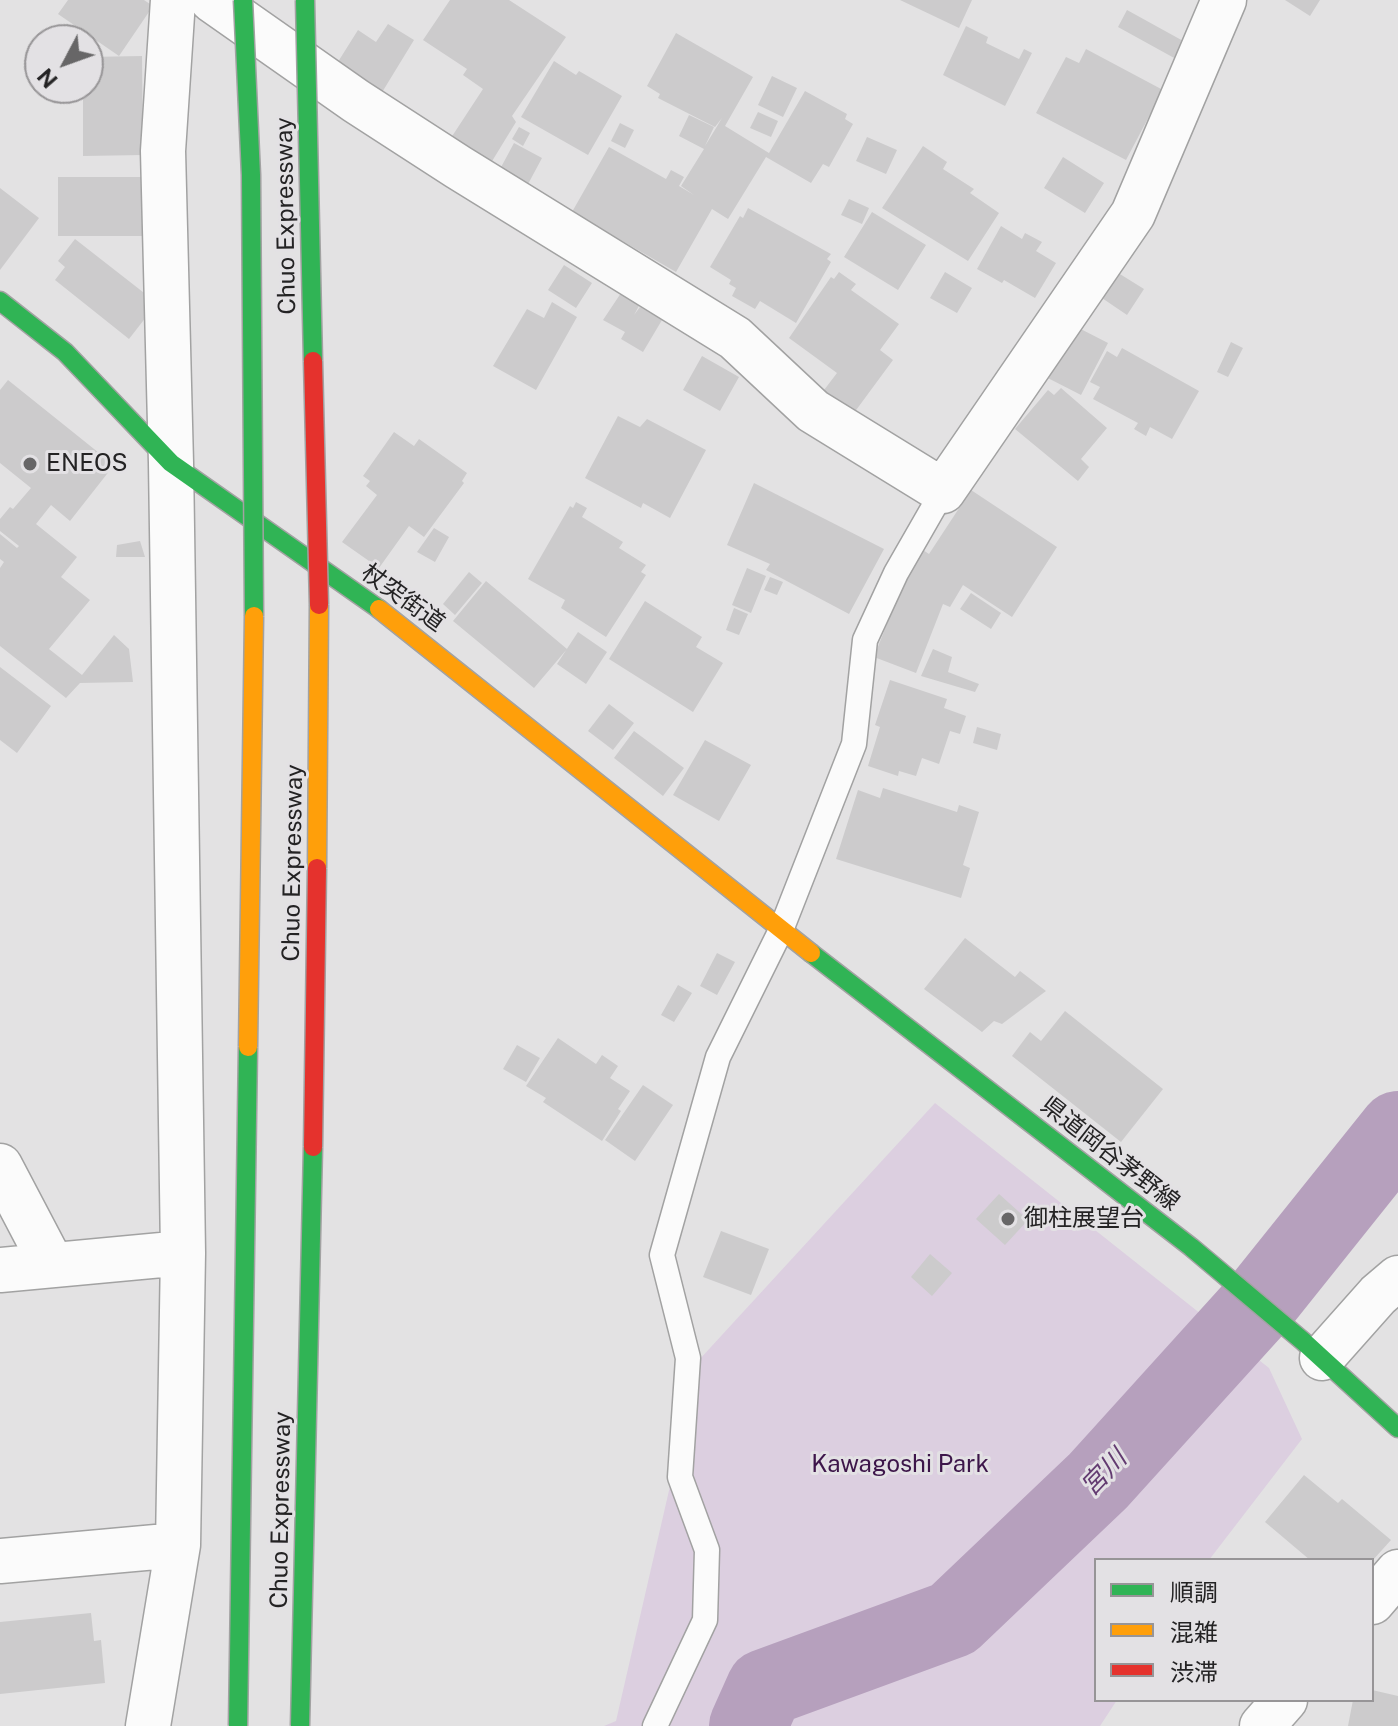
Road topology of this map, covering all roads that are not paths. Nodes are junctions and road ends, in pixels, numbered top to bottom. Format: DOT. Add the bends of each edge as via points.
graph roads {
  1 [pos="173,0"];
  2 [pos="212,0"];
  3 [pos="243,0"];
  4 [pos="305,0"];
  5 [pos="1224,0"];
  6 [pos="0,301"];
  7 [pos="171,463"];
  8 [pos="943,491"];
  9 [pos="781,930"];
  10 [pos="0,1166"];
  11 [pos="183,1253"];
  12 [pos="52,1265"];
  13 [pos="0,1270"];
  14 [pos="1398,1278"];
  15 [pos="1313,1350"];
  16 [pos="1398,1428"];
  17 [pos="178,1545"];
  18 [pos="0,1561"];
  19 [pos="1398,1572"];
  20 [pos="1374,1600"];
  21 [pos="1283,1702"];
  22 [pos="148,1726"];
  23 [pos="238,1726"];
  24 [pos="300,1726"];
  25 [pos="655,1726"];
  26 [pos="1262,1726"];
  1 -- 7 [label="street" via="163,151"];
  2 -- 8 [label="street" via="433,151 735,338 813,411"];
  3 -- 23 [label="main road, Chuo Expressway, bridge" via="251,175 254,583"];
  4 -- 24 [label="main road, Chuo Expressway, bridge" via="319,621"];
  5 -- 8 [label="street" via="1133,214"];
  6 -- 7 [label="main road, 杖突街道" via="65,352"];
  7 -- 9 [label="main road, 杖突街道" via="405,627"];
  7 -- 11 [label="street"];
  8 -- 9 [label="lane" via="865,640 854,744"];
  9 -- 15 [label="main road, 県道岡谷茅野線" via="1191,1247"];
  9 -- 25 [label="lane" via="718,1057 662,1255 688,1358 680,1477 707,1550 705,1620"];
  10 -- 12 [label="street"];
  11 -- 12 [label="street"];
  11 -- 17 [label="street"];
  12 -- 13 [label="street"];
  14 -- 15 [label="street"];
  15 -- 16 [label="main road, 県道岡谷茅野線"];
  17 -- 18 [label="street"];
  17 -- 22 [label="street"];
  19 -- 20 [label="street"];
  21 -- 26 [label="street"];
}
